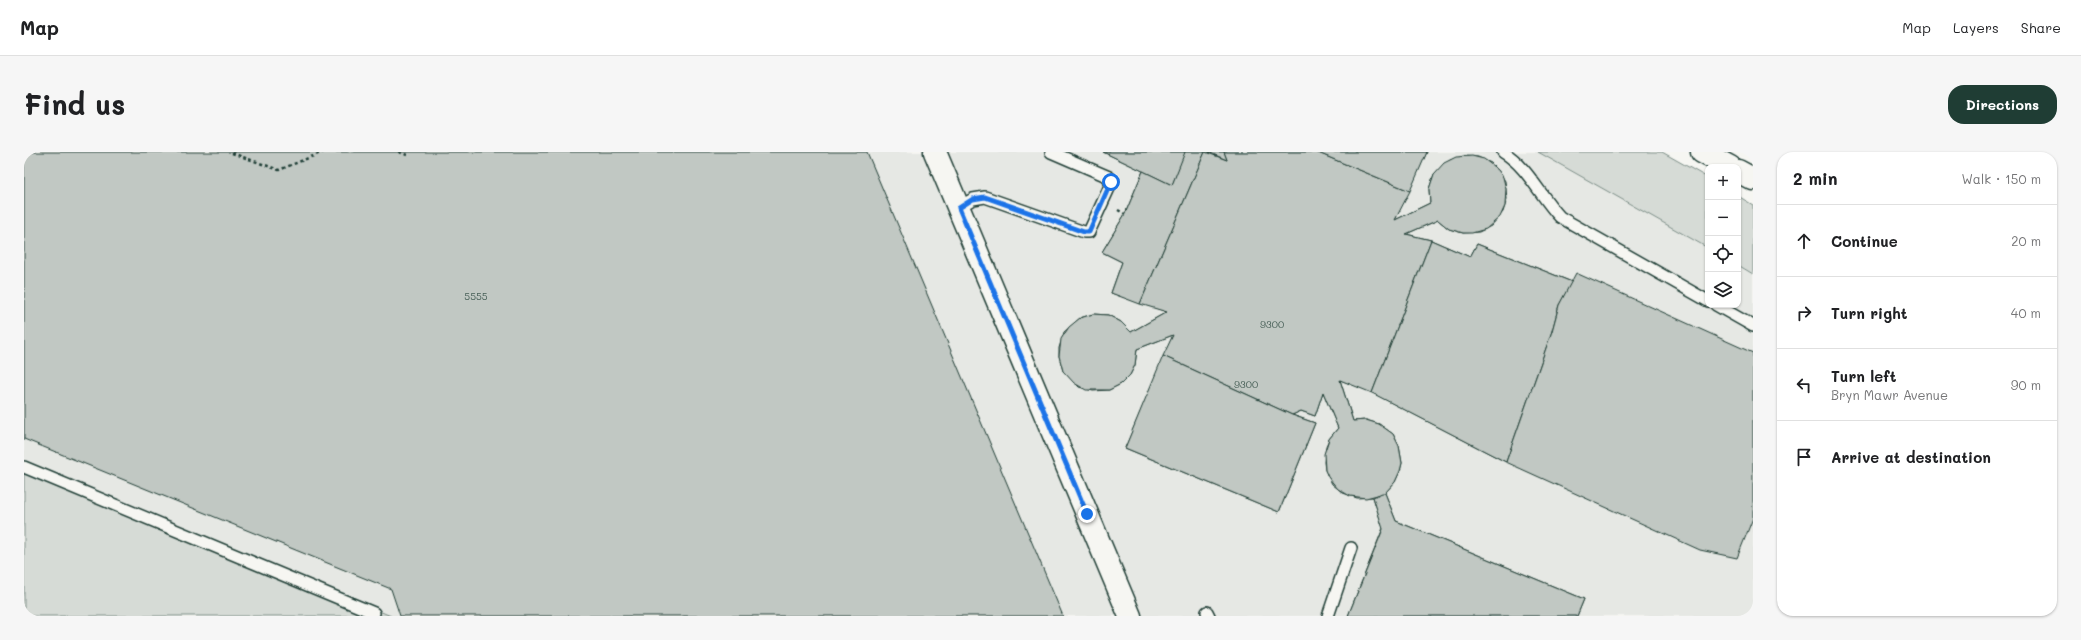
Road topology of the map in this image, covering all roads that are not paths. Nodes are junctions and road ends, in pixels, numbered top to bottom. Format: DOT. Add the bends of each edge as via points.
graph roads {
  1 [pos="935,152"];
  2 [pos="1051,152"];
  3 [pos="1503,152"];
  4 [pos="1702,152"];
  5 [pos="1724,164"];
  6 [pos="1741,173"];
  7 [pos="1753,179"];
  8 [pos="959,208"];
  9 [pos="1705,299"];
  10 [pos="1721,308"];
  11 [pos="1753,326"];
  12 [pos="24,467"];
  13 [pos="1351,548"];
  14 [pos="374,613"];
  15 [pos="1130,616"];
  16 [pos="1328,616"];
  1 -- 8 [label="main road"];
  2 -- 8 [label="lane" via="1110,177 1110,186 1089,232 985,197 973,199"];
  3 -- 9 [label="lane" via="1521,165 1560,217"];
  4 -- 5 [label="main road"];
  6 -- 7 [label="main road"];
  8 -- 15 [label="main road"];
  10 -- 11 [label="lane"];
  12 -- 14 [label="lane"];
  13 -- 16 [label="lane"];
}
